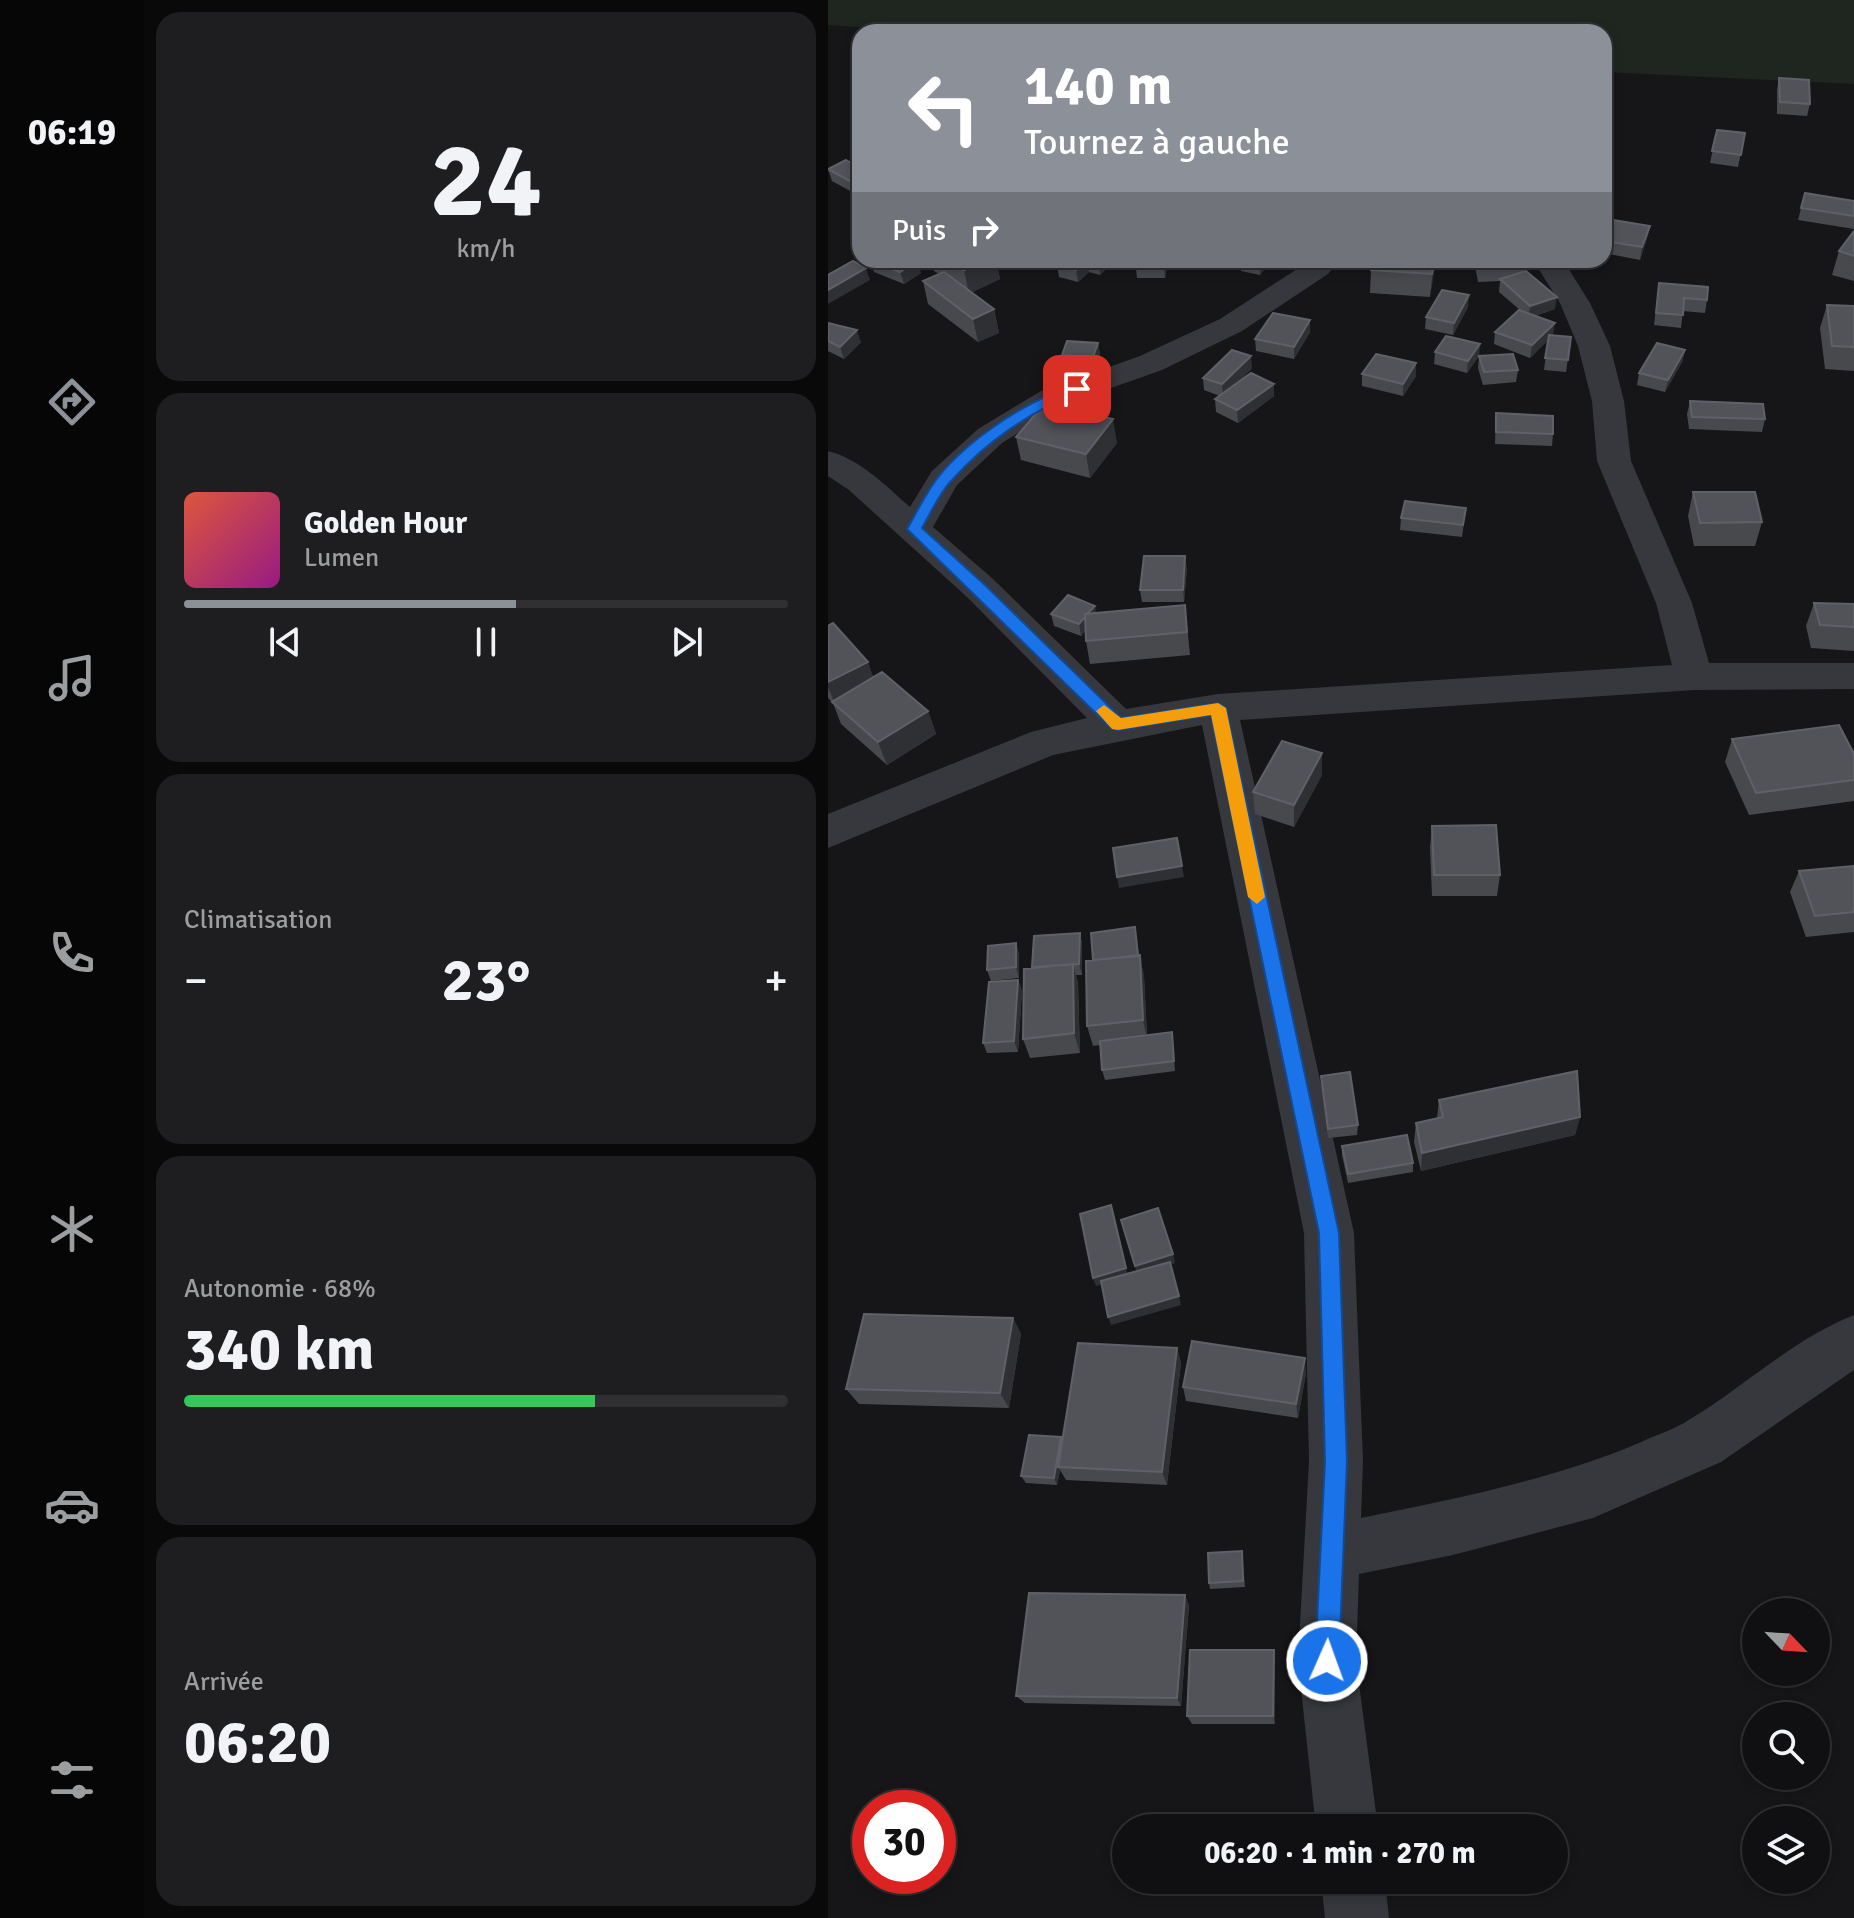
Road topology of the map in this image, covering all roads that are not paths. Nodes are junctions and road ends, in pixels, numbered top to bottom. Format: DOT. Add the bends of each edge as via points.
graph roads {
  1 [pos="1318,268"];
  2 [pos="1553,268"];
  3 [pos="828,461"];
  4 [pos="914,529"];
  5 [pos="1854,676"];
  6 [pos="1694,677"];
  7 [pos="1218,708"];
  8 [pos="1118,725"];
  9 [pos="828,832"];
  10 [pos="1854,1340"];
  11 [pos="1331,1552"];
  12 [pos="1345,1814"];
  13 [pos="1354,1894"];
  14 [pos="1357,1918"];
  1 -- 4 [label="street" via="1231,325 1151,363 1052,398 990,436 944,479"];
  2 -- 6 [label="street" via="1594,346 1608,401 1614,461 1674,603"];
  3 -- 4 [label="street"];
  4 -- 8 [label="street"];
  5 -- 6 [label="street"];
  6 -- 7 [label="street"];
  7 -- 8 [label="street"];
  7 -- 11 [label="street" via="1329,1233 1336,1461"];
  8 -- 9 [label="street" via="1045,742"];
  10 -- 11 [label="street" via="1702,1443 1593,1490"];
  11 -- 12 [label="street" via="1327,1661"];
  13 -- 14 [label="street"];
}
